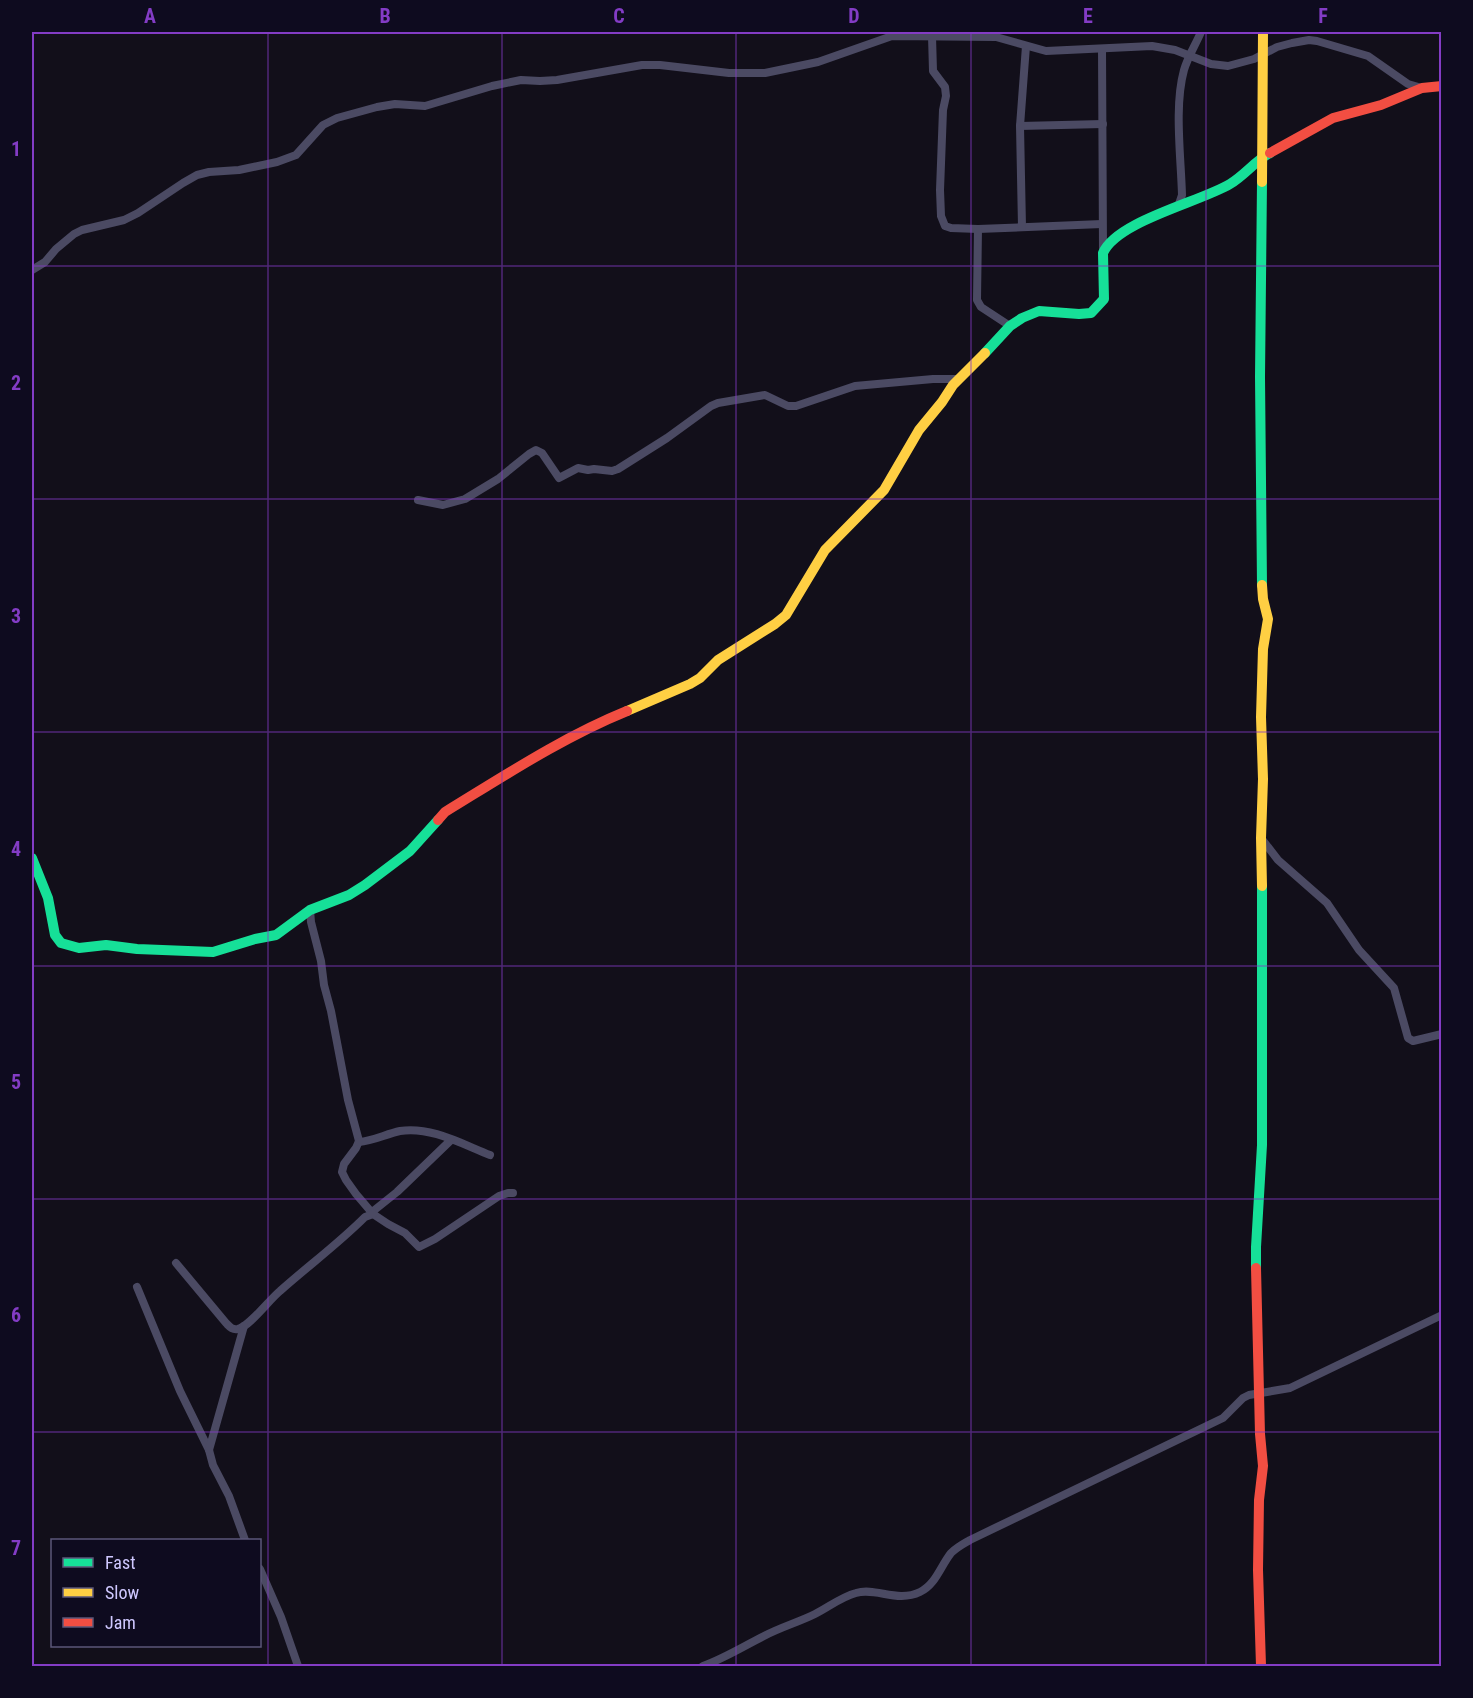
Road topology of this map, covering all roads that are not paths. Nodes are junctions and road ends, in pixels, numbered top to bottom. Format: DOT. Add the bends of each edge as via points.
graph roads {
  1 [pos="1202,32"];
  2 [pos="1263,32"];
  3 [pos="932,36"];
  4 [pos="1026,46"];
  5 [pos="1102,49"];
  6 [pos="1264,54"];
  7 [pos="1190,56"];
  8 [pos="1442,86"];
  9 [pos="1422,88"];
  10 [pos="1103,124"];
  11 [pos="1020,126"];
  12 [pos="1262,157"];
  13 [pos="1178,207"];
  14 [pos="1102,224"];
  15 [pos="1022,227"];
  16 [pos="978,229"];
  17 [pos="1103,253"];
  18 [pos="32,270"];
  19 [pos="1010,326"];
  20 [pos="958,379"];
  21 [pos="418,500"];
  22 [pos="1261,838"];
  23 [pos="32,858"];
  24 [pos="310,910"];
  25 [pos="1442,1034"];
  26 [pos="451,1140"];
  27 [pos="359,1142"];
  28 [pos="490,1155"];
  29 [pos="513,1193"];
  30 [pos="370,1214"];
  31 [pos="176,1263"];
  32 [pos="137,1287"];
  33 [pos="1442,1314"];
  34 [pos="244,1326"];
  35 [pos="1260,1393"];
  36 [pos="209,1450"];
  37 [pos="245,1539"];
  38 [pos="261,1571"];
  39 [pos="298,1666"];
  40 [pos="703,1666"];
  41 [pos="1261,1666"];
  1 -- 7 [label="street"];
  2 -- 6 [label="street"];
  3 -- 4 [label="street" via="996,37"];
  3 -- 16 [label="street" via="933,71 945,87 946,96 941,143 943,222 951,228"];
  3 -- 18 [label="street" via="892,36 818,62 765,73 642,65 557,80 521,80 425,106 395,104 355,112 323,125 296,155 261,166 197,176 124,220 82,230"];
  4 -- 5 [label="street" via="1046,51"];
  4 -- 11 [label="street"];
  5 -- 7 [label="street" via="1152,46"];
  5 -- 10 [label="street"];
  6 -- 7 [label="street" via="1228,66"];
  6 -- 9 [label="street" via="1292,42 1317,41 1368,57 1408,84"];
  6 -- 12 [label="street"];
  7 -- 13 [label="street" via="1180,88 1182,195"];
  8 -- 9 [label="street"];
  9 -- 12 [label="street" via="1381,105 1333,118"];
  10 -- 11 [label="street"];
  10 -- 14 [label="street"];
  11 -- 15 [label="street"];
  12 -- 13 [label="street" via="1232,183"];
  12 -- 22 [label="street" via="1261,487 1263,599 1268,619 1261,717"];
  13 -- 17 [label="street" via="1122,233 1110,241"];
  14 -- 15 [label="street"];
  14 -- 17 [label="street"];
  15 -- 16 [label="street"];
  16 -- 19 [label="street" via="977,300 981,307"];
  17 -- 19 [label="street" via="1104,299 1091,313 1038,311"];
  19 -- 20 [label="street"];
  20 -- 21 [label="street" via="855,386 796,406 765,395 729,400 711,406 612,471 578,468 559,478 536,450 465,499 443,505"];
  20 -- 24 [label="street" via="919,430 884,490 825,550 786,615 718,660 690,684 600,722 445,812 410,851 365,885"];
  22 -- 25 [label="street" via="1278,860 1327,903 1359,950 1394,988 1408,1038 1413,1041"];
  22 -- 35 [label="street" via="1262,1145 1256,1246"];
  23 -- 24 [label="street" via="48,898 55,934 70,947 106,945 213,952 276,935"];
  24 -- 27 [label="street"];
  26 -- 27 [label="street" via="408,1130"];
  26 -- 28 [label="street"];
  26 -- 30 [label="street"];
  27 -- 30 [label="street" via="342,1172"];
  29 -- 30 [label="street" via="500,1196 419,1247 405,1233"];
  30 -- 34 [label="street"];
  31 -- 34 [label="street" via="232,1329"];
  32 -- 36 [label="street"];
  33 -- 35 [label="street" via="1290,1388"];
  34 -- 36 [label="street"];
  35 -- 40 [label="street" via="1243,1398 1223,1418 962,1545 951,1554 933,1582 919,1592 909,1596 856,1593"];
  35 -- 41 [label="street"];
  36 -- 37 [label="street"];
  38 -- 39 [label="street"];
}
